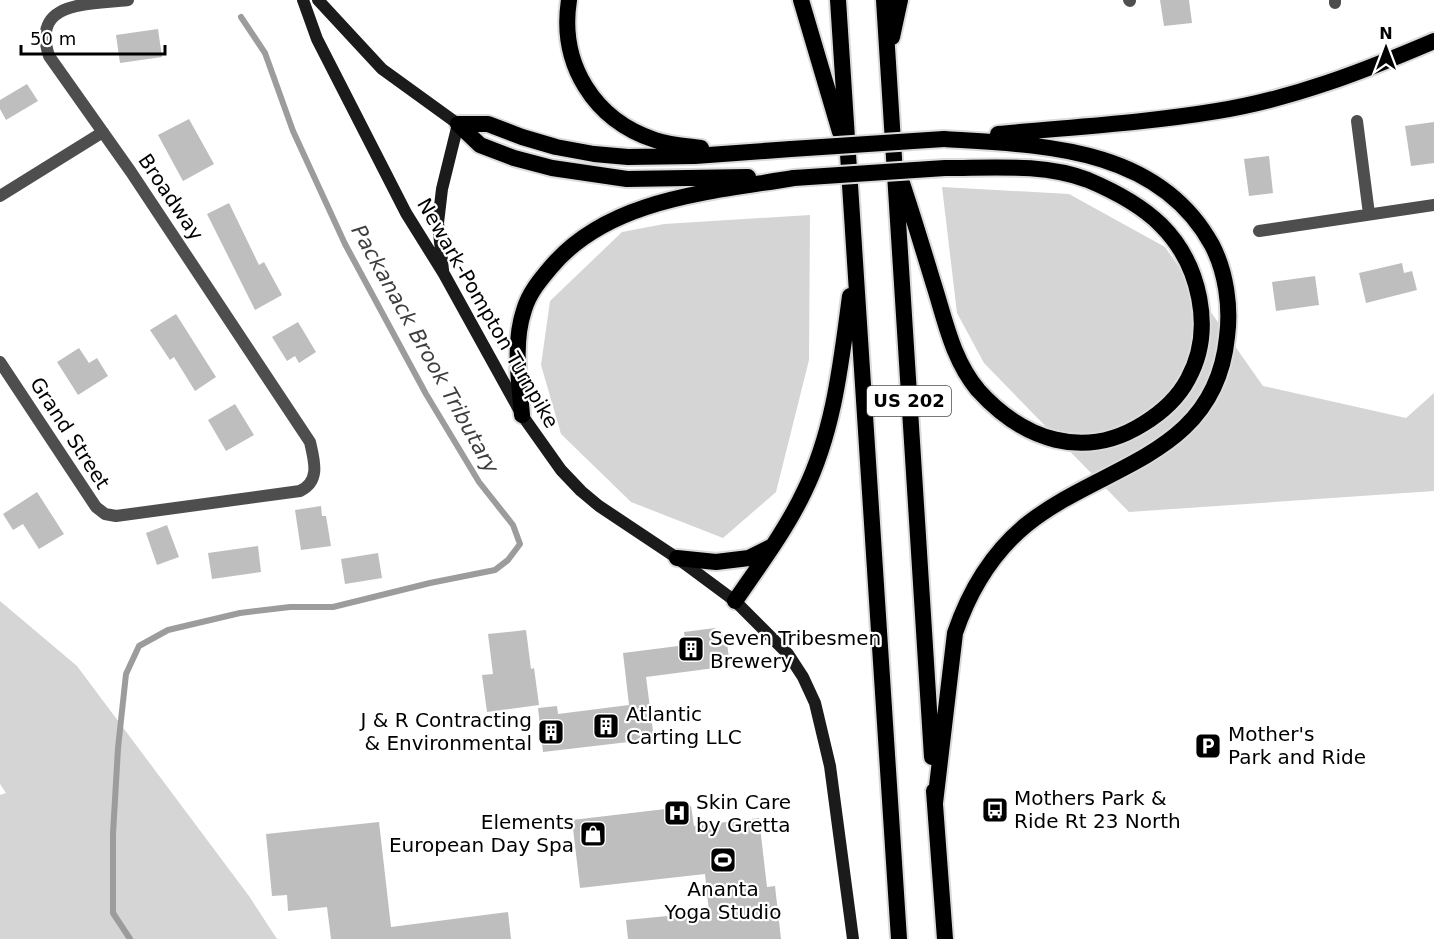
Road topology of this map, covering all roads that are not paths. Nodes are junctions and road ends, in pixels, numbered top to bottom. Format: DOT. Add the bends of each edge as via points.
graph roads {
  1 [pos="128,0"];
  2 [pos="303,0"];
  3 [pos="318,0"];
  4 [pos="569,0"];
  5 [pos="801,0"];
  6 [pos="838,0"];
  7 [pos="884,0"];
  8 [pos="900,0"];
  9 [pos="122,1"];
  10 [pos="1434,41"];
  11 [pos="888,58"];
  12 [pos="1357,121"];
  13 [pos="458,124"];
  14 [pos="103,132"];
  15 [pos="944,139"];
  16 [pos="791,149"];
  17 [pos="894,158"];
  18 [pos="849,162"];
  19 [pos="794,178"];
  20 [pos="0,196"];
  21 [pos="1434,204"];
  22 [pos="1369,214"];
  23 [pos="1259,231"];
  24 [pos="855,256"];
  25 [pos="444,274"];
  26 [pos="0,362"];
  27 [pos="522,415"];
  28 [pos="116,516"];
  29 [pos="771,547"];
  30 [pos="677,558"];
  31 [pos="735,601"];
  32 [pos="935,802"];
  33 [pos="853,939"];
  34 [pos="899,939"];
  35 [pos="945,939"];
  1 -- 9 [label="street"];
  2 -- 25 [label="main road, Newark-Pompton Turnpike" via="317,39 406,213"];
  3 -- 13 [label="main road" via="382,69"];
  4 -- 16 [label="highway" via="568,29 574,62 580,78 613,118 655,140 682,146"];
  5 -- 18 [label="highway"];
  6 -- 18 [label="highway, US 202"];
  7 -- 11 [label="highway, US 202"];
  8 -- 11 [label="highway"];
  9 -- 14 [label="street, Broadway" via="59,8 46,29 49,56"];
  10 -- 15 [label="highway" via="1314,88 1218,111"];
  11 -- 17 [label="highway, US 202"];
  12 -- 22 [label="street"];
  13 -- 16 [label="highway" via="488,124 556,147 628,157"];
  13 -- 19 [label="highway" via="480,145 514,158 589,175 650,180"];
  13 -- 25 [label="main road" via="438,223"];
  14 -- 20 [label="street"];
  14 -- 28 [label="street, Broadway" via="310,442 315,468 308,487 300,491"];
  15 -- 16 [label="highway, bridge"];
  15 -- 32 [label="highway" via="1058,148 1105,160 1147,179 1181,203 1206,236 1225,284 1229,319 1218,377 1211,395 1189,424 1156,451 1043,513 1011,538 985,570 963,608 955,633"];
  17 -- 19 [label="highway, bridge" via="922,243 946,328 956,353 978,389 1004,414 1038,434 1075,443 1096,442 1126,434 1155,416 1177,395 1196,362 1202,321 1200,300 1176,244 1162,226 1132,201 1087,180 1030,167 945,168"];
  17 -- 32 [label="highway, US 202"];
  18 -- 24 [label="highway, US 202"];
  19 -- 27 [label="highway" via="696,194 636,211 595,228 564,251 539,280 523,311 518,345"];
  21 -- 22 [label="street"];
  22 -- 23 [label="street"];
  24 -- 29 [label="highway" via="839,379 825,441 804,492"];
  24 -- 34 [label="highway, US 202"];
  25 -- 27 [label="main road, Newark-Pompton Turnpike"];
  26 -- 28 [label="street, Grand Street" via="96,507"];
  27 -- 30 [label="main road, Newark-Pompton Turnpike" via="581,491"];
  29 -- 30 [label="highway" via="749,558"];
  29 -- 31 [label="highway"];
  30 -- 31 [label="main road, Newark-Pompton Turnpike"];
  31 -- 33 [label="main road, Newark-Pompton Turnpike" via="788,654 814,703 830,766"];
  32 -- 35 [label="highway, US 202"];
}
